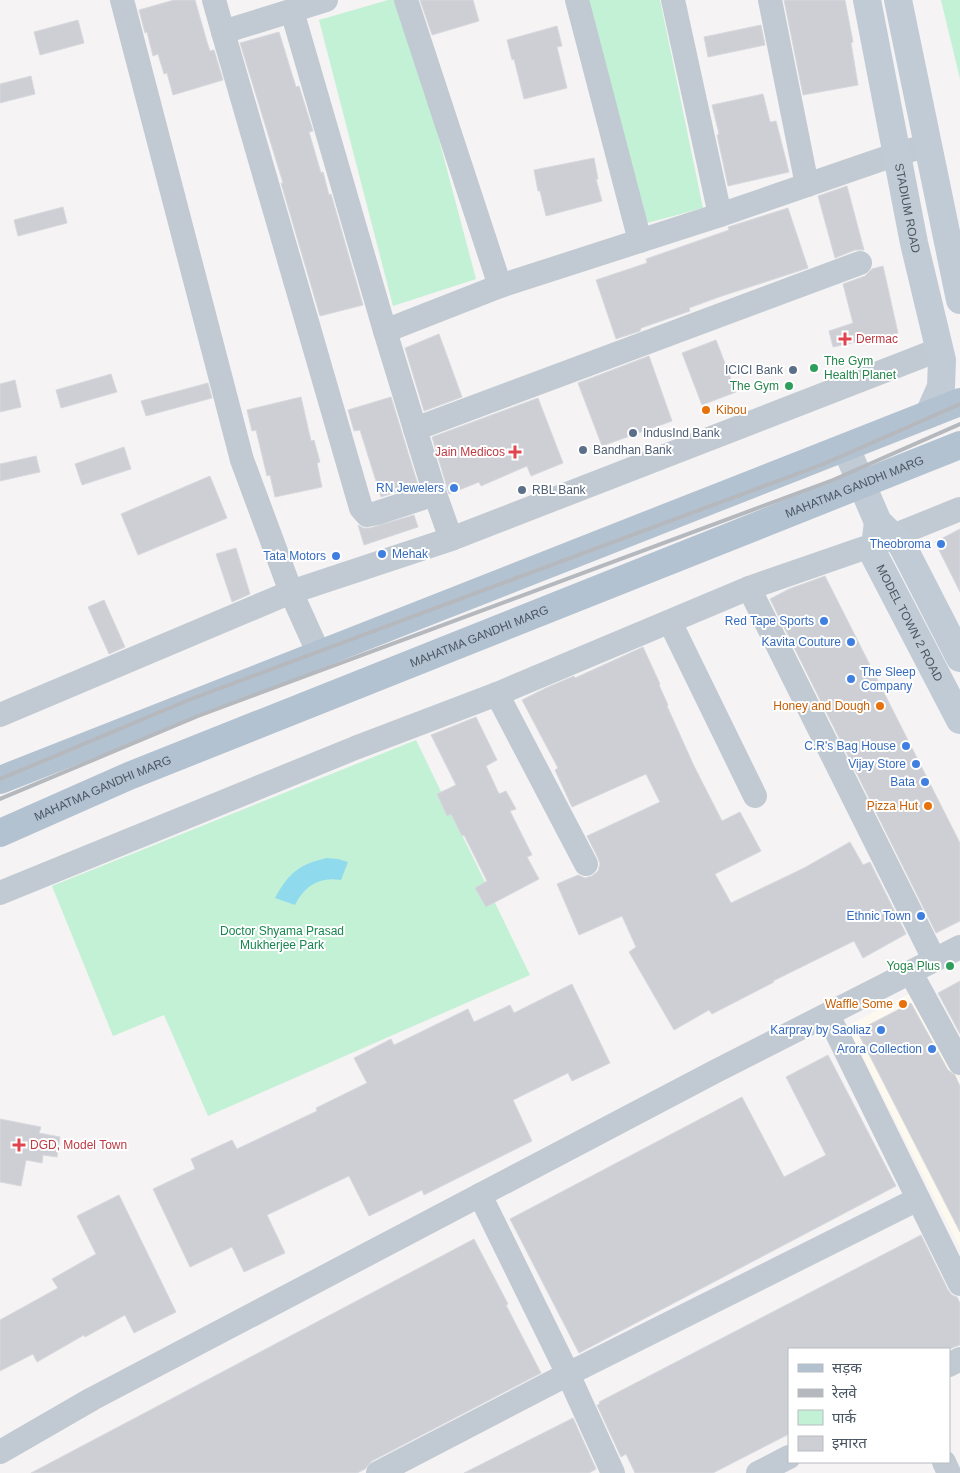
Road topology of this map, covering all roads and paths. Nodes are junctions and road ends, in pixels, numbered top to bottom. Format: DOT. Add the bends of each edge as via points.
graph roads {
  1 [pos="122,0"];
  2 [pos="214,0"];
  3 [pos="326,0"];
  4 [pos="406,0"];
  5 [pos="577,0"];
  6 [pos="673,0"];
  7 [pos="770,0"];
  8 [pos="867,0"];
  9 [pos="898,0"];
  10 [pos="292,11"];
  11 [pos="222,32"];
  12 [pos="929,145"];
  13 [pos="897,154"];
  14 [pos="807,185"];
  15 [pos="720,215"];
  16 [pos="640,241"];
  17 [pos="860,263"];
  18 [pos="500,286"];
  19 [pos="960,300"];
  20 [pos="385,331"];
  21 [pos="938,350"];
  22 [pos="960,402"];
  23 [pos="929,414"];
  24 [pos="415,429"];
  25 [pos="960,445"];
  26 [pos="846,448"];
  27 [pos="862,484"];
  28 [pos="435,494"];
  29 [pos="960,509"];
  30 [pos="881,529"];
  31 [pos="451,539"];
  32 [pos="749,588"];
  33 [pos="291,592"];
  34 [pos="670,622"];
  35 [pos="319,654"];
  36 [pos="960,658"];
  37 [pos="497,694"];
  38 [pos="0,715"];
  39 [pos="960,720"];
  40 [pos="0,780"];
  41 [pos="755,796"];
  42 [pos="0,833"];
  43 [pos="586,864"];
  44 [pos="0,893"];
  45 [pos="960,947"];
  46 [pos="934,959"];
  47 [pos="912,973"];
  48 [pos="828,1014"];
  49 [pos="960,1063"];
  50 [pos="480,1195"];
  51 [pos="918,1199"];
  52 [pos="960,1284"];
  53 [pos="568,1374"];
  54 [pos="0,1452"];
  55 [pos="788,1458"];
  56 [pos="378,1473"];
  57 [pos="613,1473"];
  58 [pos="758,1473"];
  1 -- 33 [label="street" via="242,460"];
  2 -- 11 [label="street"];
  3 -- 10 [label="street"];
  4 -- 18 [label="street"];
  5 -- 16 [label="street"];
  6 -- 15 [label="street"];
  7 -- 14 [label="street"];
  8 -- 13 [label="street, STADIUM ROAD"];
  9 -- 12 [label="street"];
  10 -- 11 [label="street"];
  10 -- 20 [label="street"];
  11 -- 28 [label="street" via="361,508 367,514 377,513"];
  12 -- 13 [label="street"];
  12 -- 19 [label="street"];
  13 -- 14 [label="street"];
  13 -- 21 [label="street, STADIUM ROAD"];
  14 -- 15 [label="street"];
  15 -- 16 [label="street"];
  16 -- 18 [label="street"];
  17 -- 24 [label="street"];
  18 -- 20 [label="street"];
  20 -- 24 [label="street"];
  21 -- 23 [label="street, STADIUM ROAD" via="942,365 941,387"];
  21 -- 31 [label="street"];
  22 -- 23 [label="main road"];
  23 -- 26 [label="main road"];
  24 -- 28 [label="street"];
  25 -- 27 [label="main road, MAHATMA GANDHI MARG"];
  26 -- 27 [label="street"];
  26 -- 35 [label="main road"];
  27 -- 30 [label="street"];
  27 -- 42 [label="main road, MAHATMA GANDHI MARG" via="129,776"];
  28 -- 31 [label="street"];
  29 -- 30 [label="street"];
  30 -- 32 [label="street"];
  30 -- 36 [label="street" via="902,544"];
  30 -- 39 [label="street, MODEL TOWN 2 ROAD" via="874,556"];
  31 -- 33 [label="street"];
  32 -- 34 [label="street"];
  32 -- 46 [label="street"];
  33 -- 35 [label="street"];
  33 -- 38 [label="street"];
  34 -- 37 [label="street"];
  34 -- 41 [label="street"];
  35 -- 40 [label="main road"];
  37 -- 43 [label="street"];
  37 -- 44 [label="street" via="355,748"];
  45 -- 46 [label="street"];
  46 -- 47 [label="street"];
  47 -- 48 [label="street"];
  47 -- 49 [label="street"];
  48 -- 50 [label="street"];
  48 -- 51 [label="street"];
  50 -- 53 [label="street"];
  50 -- 54 [label="street" via="92,1399"];
  51 -- 52 [label="street"];
  51 -- 53 [label="street"];
  53 -- 56 [label="street"];
  53 -- 57 [label="street"];
  55 -- 58 [label="street"];
}
